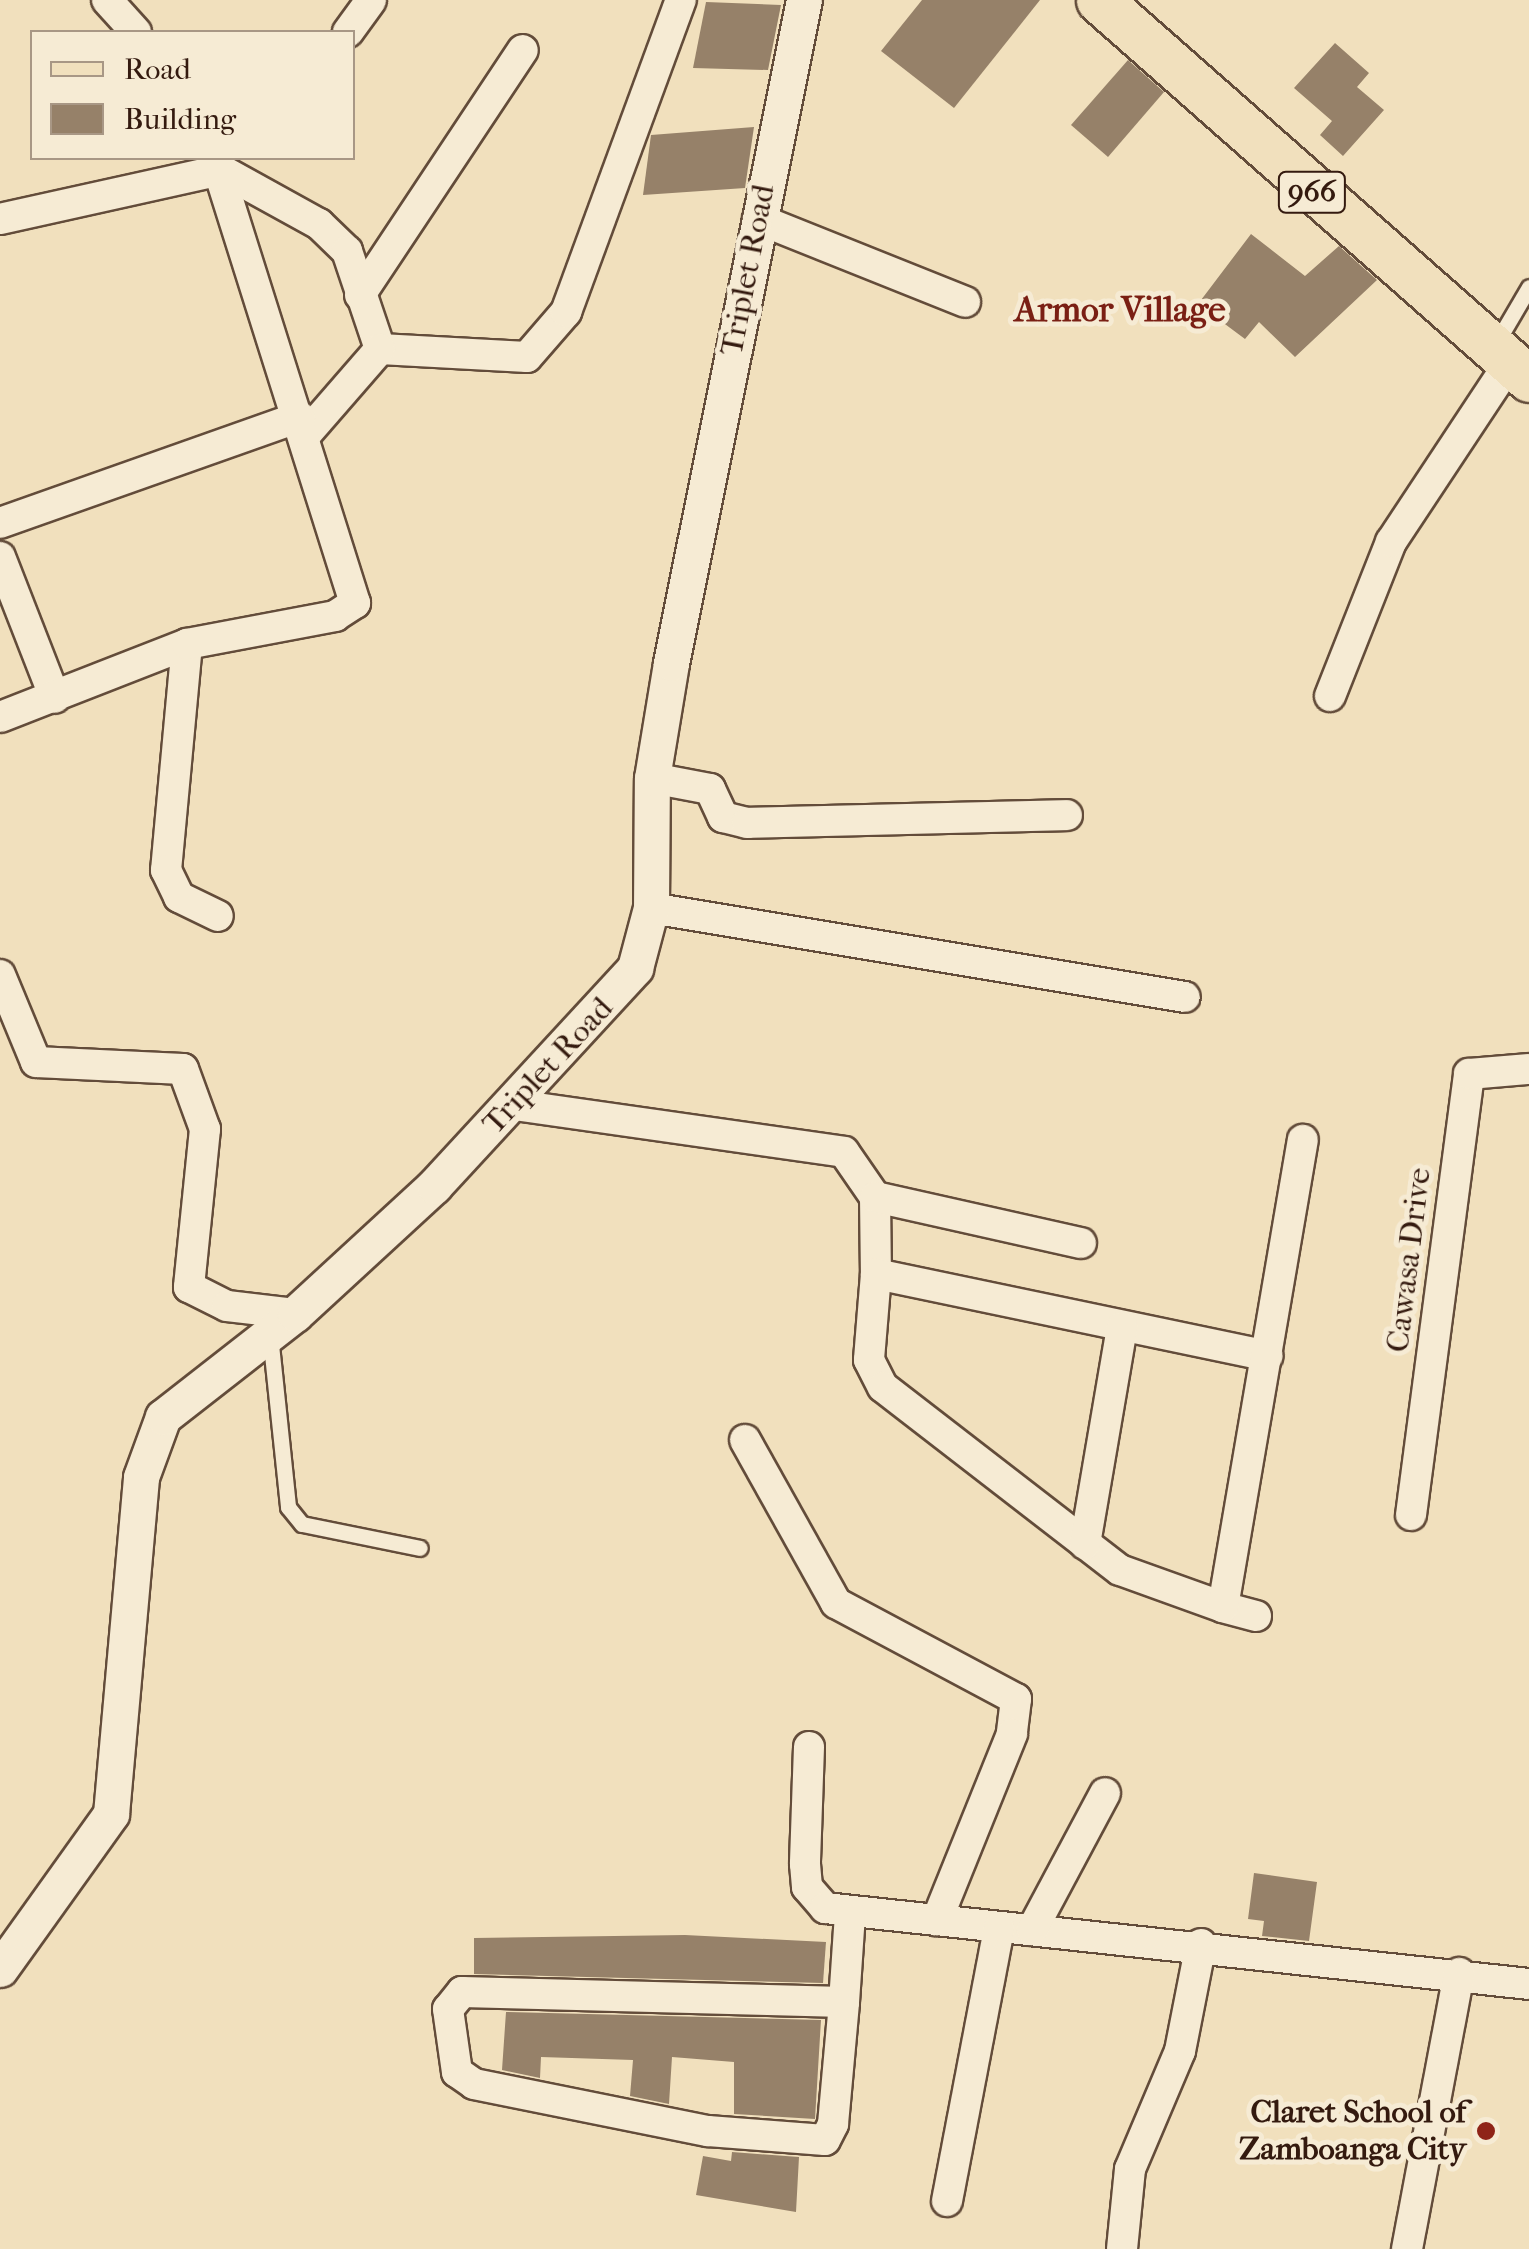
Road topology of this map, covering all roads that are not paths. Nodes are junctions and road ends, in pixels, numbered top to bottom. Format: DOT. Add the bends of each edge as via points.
graph roads {
  1 [pos="107,0"];
  2 [pos="371,0"];
  3 [pos="681,0"];
  4 [pos="804,0"];
  5 [pos="1099,0"];
  6 [pos="134,30"];
  7 [pos="349,30"];
  8 [pos="524,50"];
  9 [pos="234,166"];
  10 [pos="0,219"];
  11 [pos="758,219"];
  12 [pos="1529,287"];
  13 [pos="360,295"];
  14 [pos="965,302"];
  15 [pos="380,349"];
  16 [pos="1511,363"];
  17 [pos="304,425"];
  18 [pos="0,523"];
  19 [pos="0,557"];
  20 [pos="188,644"];
  21 [pos="1330,696"];
  22 [pos="55,698"];
  23 [pos="0,716"];
  24 [pos="652,778"];
  25 [pos="1067,815"];
  26 [pos="652,908"];
  27 [pos="218,916"];
  28 [pos="0,976"];
  29 [pos="1185,997"];
  30 [pos="1529,1069"];
  31 [pos="514,1105"];
  32 [pos="1303,1140"];
  33 [pos="874,1197"];
  34 [pos="1081,1243"];
  35 [pos="876,1274"];
  36 [pos="283,1324"];
  37 [pos="1122,1328"];
  38 [pos="1267,1356"];
  39 [pos="745,1440"];
  40 [pos="1411,1515"];
  41 [pos="1085,1544"];
  42 [pos="420,1548"];
  43 [pos="1223,1606"];
  44 [pos="1256,1616"];
  45 [pos="809,1747"];
  46 [pos="1105,1792"];
  47 [pos="850,1914"];
  48 [pos="937,1920"];
  49 [pos="999,1928"];
  50 [pos="1032,1930"];
  51 [pos="1201,1944"];
  52 [pos="0,1968"];
  53 [pos="1459,1973"];
  54 [pos="1529,1984"];
  55 [pos="844,2002"];
  56 [pos="947,2201"];
  57 [pos="1122,2249"];
  58 [pos="1406,2249"];
  1 -- 6 [label="street"];
  2 -- 7 [label="street"];
  3 -- 15 [label="street" via="556,333 509,361"];
  4 -- 11 [label="street, Triplet Road"];
  5 -- 16 [label="main road, 966"];
  8 -- 13 [label="street"];
  9 -- 10 [label="street"];
  9 -- 13 [label="street" via="336,240"];
  9 -- 17 [label="street"];
  11 -- 14 [label="street"];
  11 -- 24 [label="street, Triplet Road"];
  12 -- 16 [label="lane"];
  13 -- 15 [label="street"];
  15 -- 17 [label="street"];
  16 -- 21 [label="street" via="1391,542"];
  17 -- 18 [label="street"];
  17 -- 20 [label="street" via="355,603 335,616"];
  19 -- 22 [label="street"];
  20 -- 22 [label="street"];
  20 -- 27 [label="street" via="166,870 179,897"];
  22 -- 23 [label="street"];
  24 -- 25 [label="street" via="710,788 724,817 747,822"];
  24 -- 26 [label="street, Triplet Road"];
  26 -- 29 [label="street"];
  26 -- 31 [label="street, Triplet Road" via="635,968"];
  28 -- 36 [label="street" via="36,1062 182,1069 205,1129 189,1287"];
  30 -- 40 [label="street, Cawasa Drive" via="1469,1074"];
  31 -- 33 [label="street" via="844,1152"];
  31 -- 36 [label="street, Triplet Road"];
  32 -- 38 [label="street"];
  33 -- 34 [label="street"];
  33 -- 35 [label="street"];
  35 -- 37 [label="street"];
  35 -- 41 [label="street" via="869,1360 884,1387"];
  36 -- 42 [label="lane" via="288,1507 302,1524"];
  36 -- 52 [label="street, Triplet Road" via="163,1417 148,1445 110,1814"];
  37 -- 38 [label="street"];
  37 -- 41 [label="street"];
  38 -- 43 [label="street"];
  39 -- 48 [label="street" via="836,1603 1016,1699 1012,1734"];
  41 -- 43 [label="street" via="1142,1582"];
  43 -- 44 [label="street"];
  45 -- 47 [label="street" via="807,1887 826,1908"];
  46 -- 50 [label="street"];
  47 -- 48 [label="street"];
  47 -- 55 [label="street"];
  48 -- 49 [label="street"];
  49 -- 50 [label="street"];
  49 -- 56 [label="street"];
  50 -- 51 [label="street"];
  51 -- 53 [label="street"];
  51 -- 57 [label="street" via="1176,2064 1130,2169"];
  53 -- 54 [label="street"];
  53 -- 58 [label="street"];
  55 -- 55 [label="street" via="832,2124 812,2142 474,2084 457,2072 448,2008 462,1992"];
}
